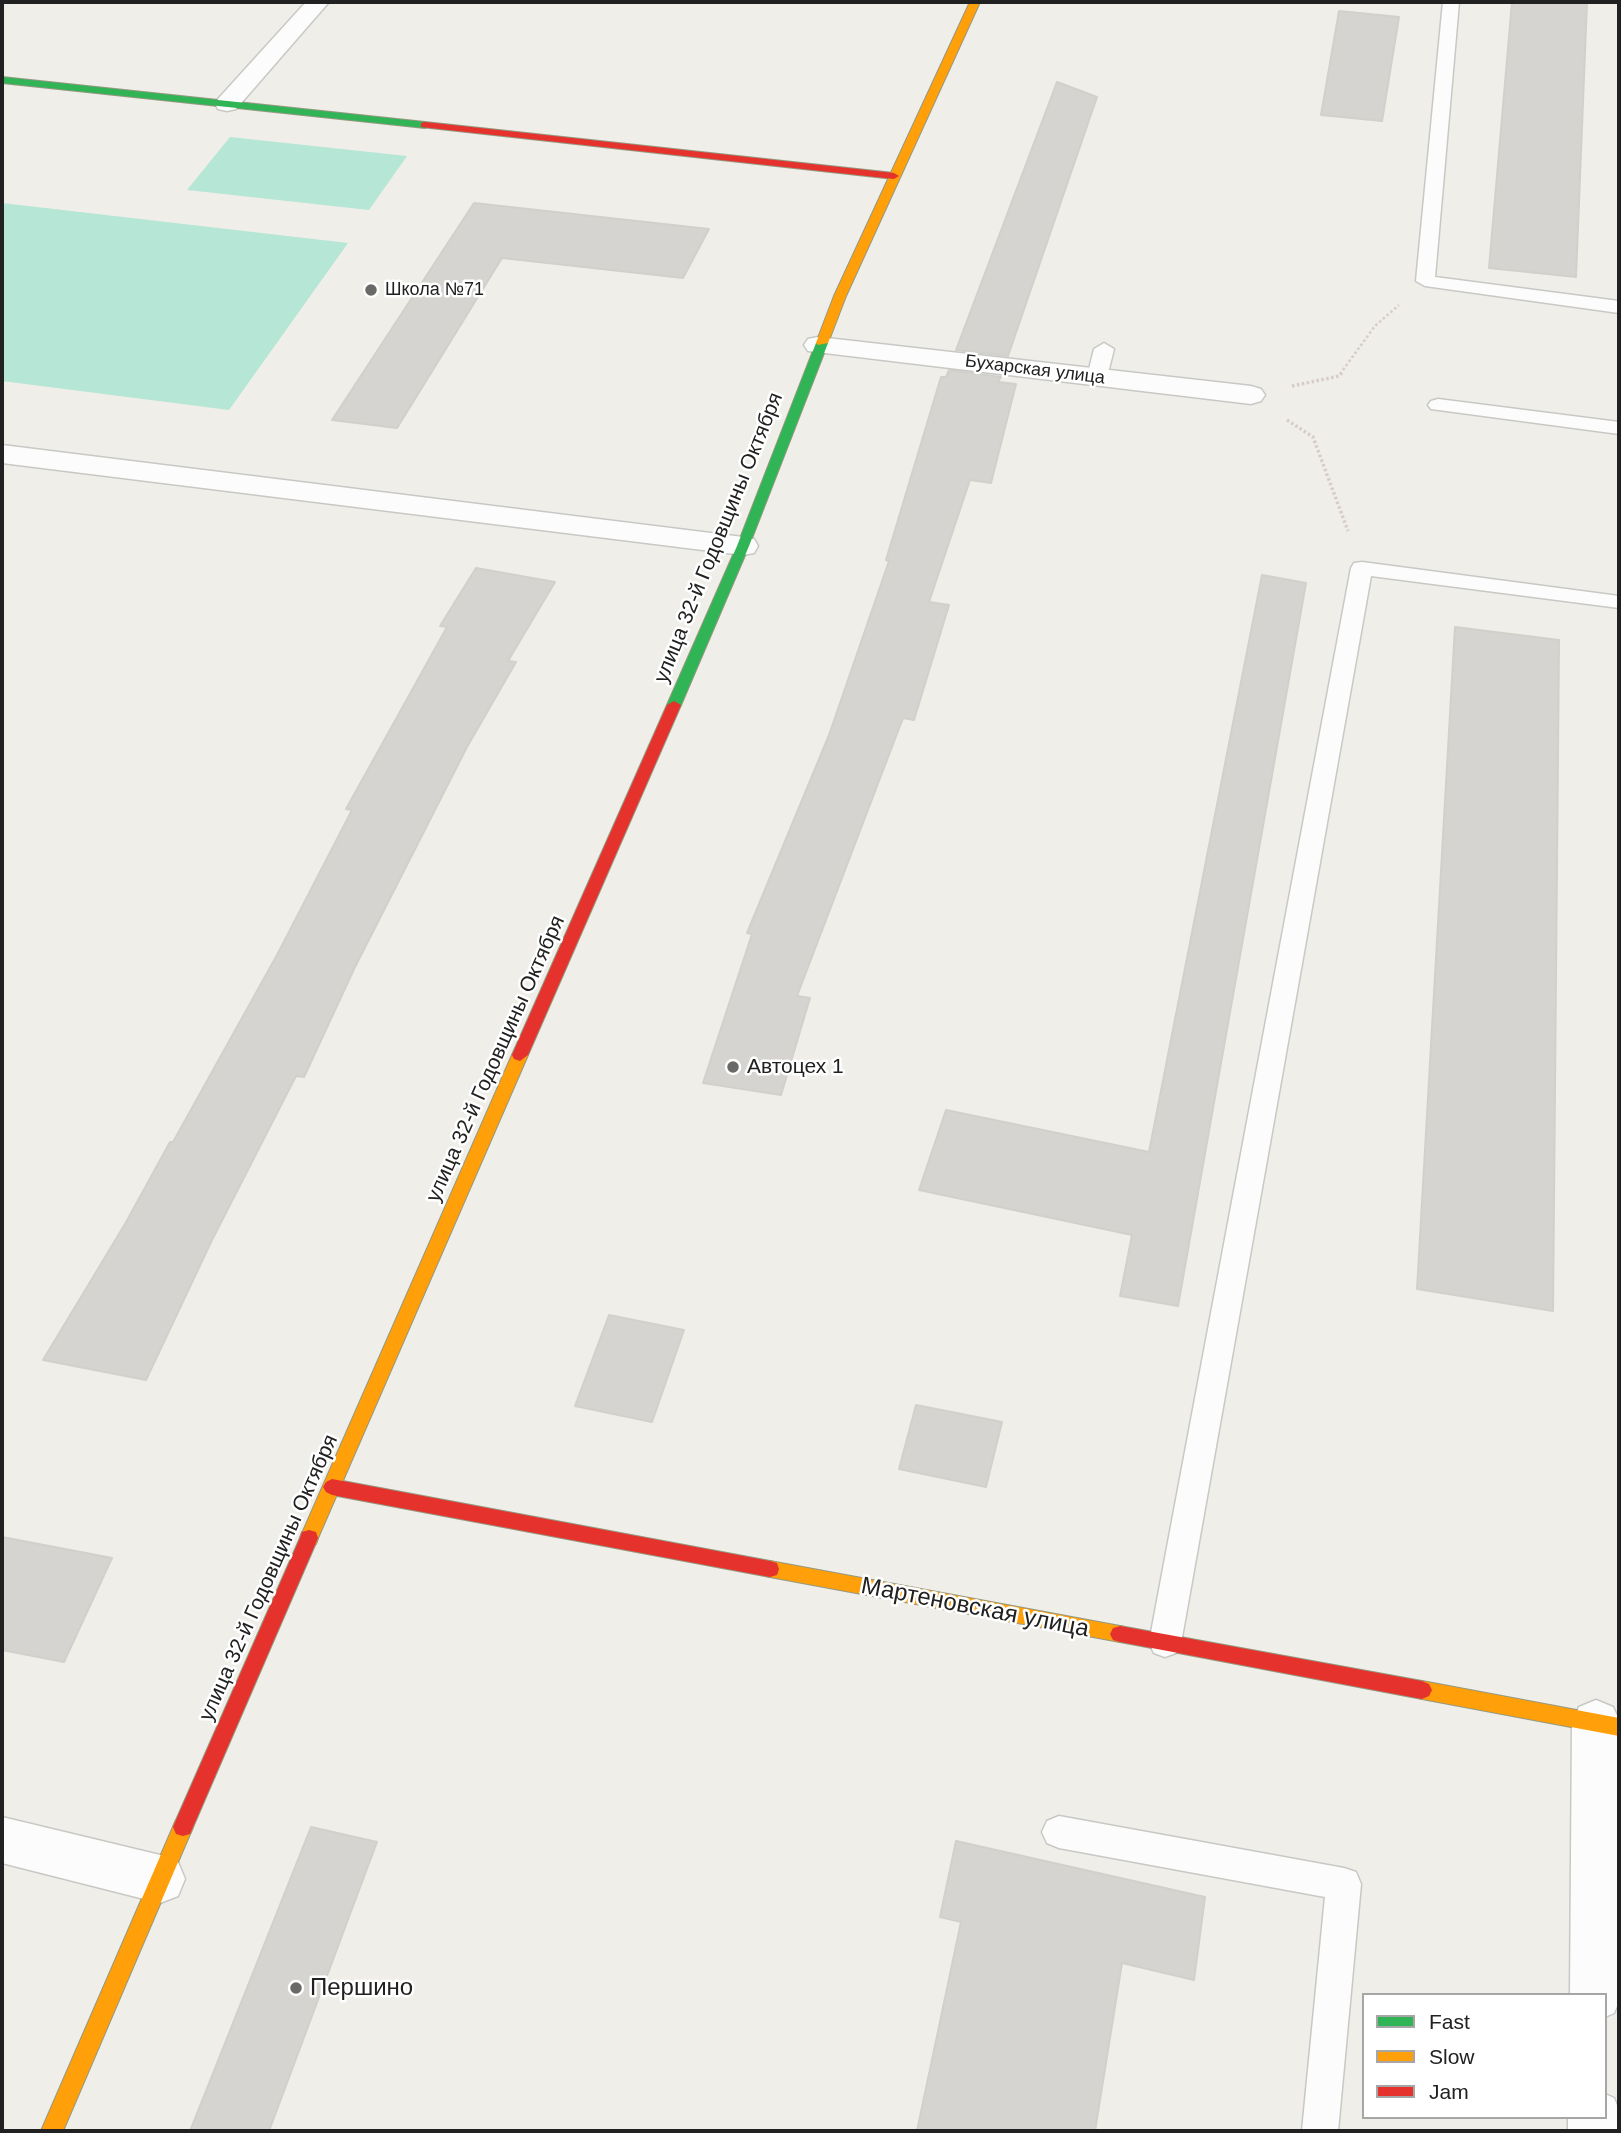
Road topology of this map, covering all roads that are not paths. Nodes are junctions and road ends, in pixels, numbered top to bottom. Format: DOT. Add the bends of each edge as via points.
graph roads {
  1 [pos="318,2"];
  2 [pos="975,2"];
  3 [pos="1451,2"];
  4 [pos="2,80"];
  5 [pos="227,104"];
  6 [pos="894,176"];
  7 [pos="1619,307"];
  8 [pos="818,345"];
  9 [pos="1104,349"];
  10 [pos="1097,377"];
  11 [pos="1251,395"];
  12 [pos="1438,405"];
  13 [pos="1619,428"];
  14 [pos="2,454"];
  15 [pos="743,546"];
  16 [pos="1619,602"];
  17 [pos="332,1487"];
  18 [pos="1165,1643"];
  19 [pos="1608,1725"];
  20 [pos="1059,1832"];
  21 [pos="2,1840"];
  22 [pos="160,1879"];
  23 [pos="1595,1993"];
  24 [pos="52,2131"];
  25 [pos="1320,2131"];
  1 -- 5 [label="street"];
  2 -- 6 [label="main road, улица 32-й Годовщины Октября"];
  3 -- 7 [label="lane" via="1424,281"];
  4 -- 5 [label="main road"];
  5 -- 6 [label="main road"];
  6 -- 8 [label="main road, улица 32-й Годовщины Октября"];
  8 -- 10 [label="street, Бухарская улица"];
  8 -- 15 [label="main road, улица 32-й Годовщины Октября"];
  9 -- 10 [label="lane"];
  10 -- 11 [label="street, Бухарская улица"];
  12 -- 13 [label="lane"];
  14 -- 15 [label="street"];
  15 -- 17 [label="main road, улица 32-й Годовщины Октября"];
  16 -- 18 [label="lane" via="1362,568"];
  17 -- 18 [label="main road, Мартеновская улица"];
  17 -- 22 [label="main road, улица 32-й Годовщины Октября"];
  18 -- 19 [label="main road, Мартеновская улица"];
  19 -- 23 [label="street"];
  20 -- 25 [label="lane" via="1344,1884"];
  21 -- 22 [label="street"];
  22 -- 24 [label="main road, улица 32-й Годовщины Октября"];
}
